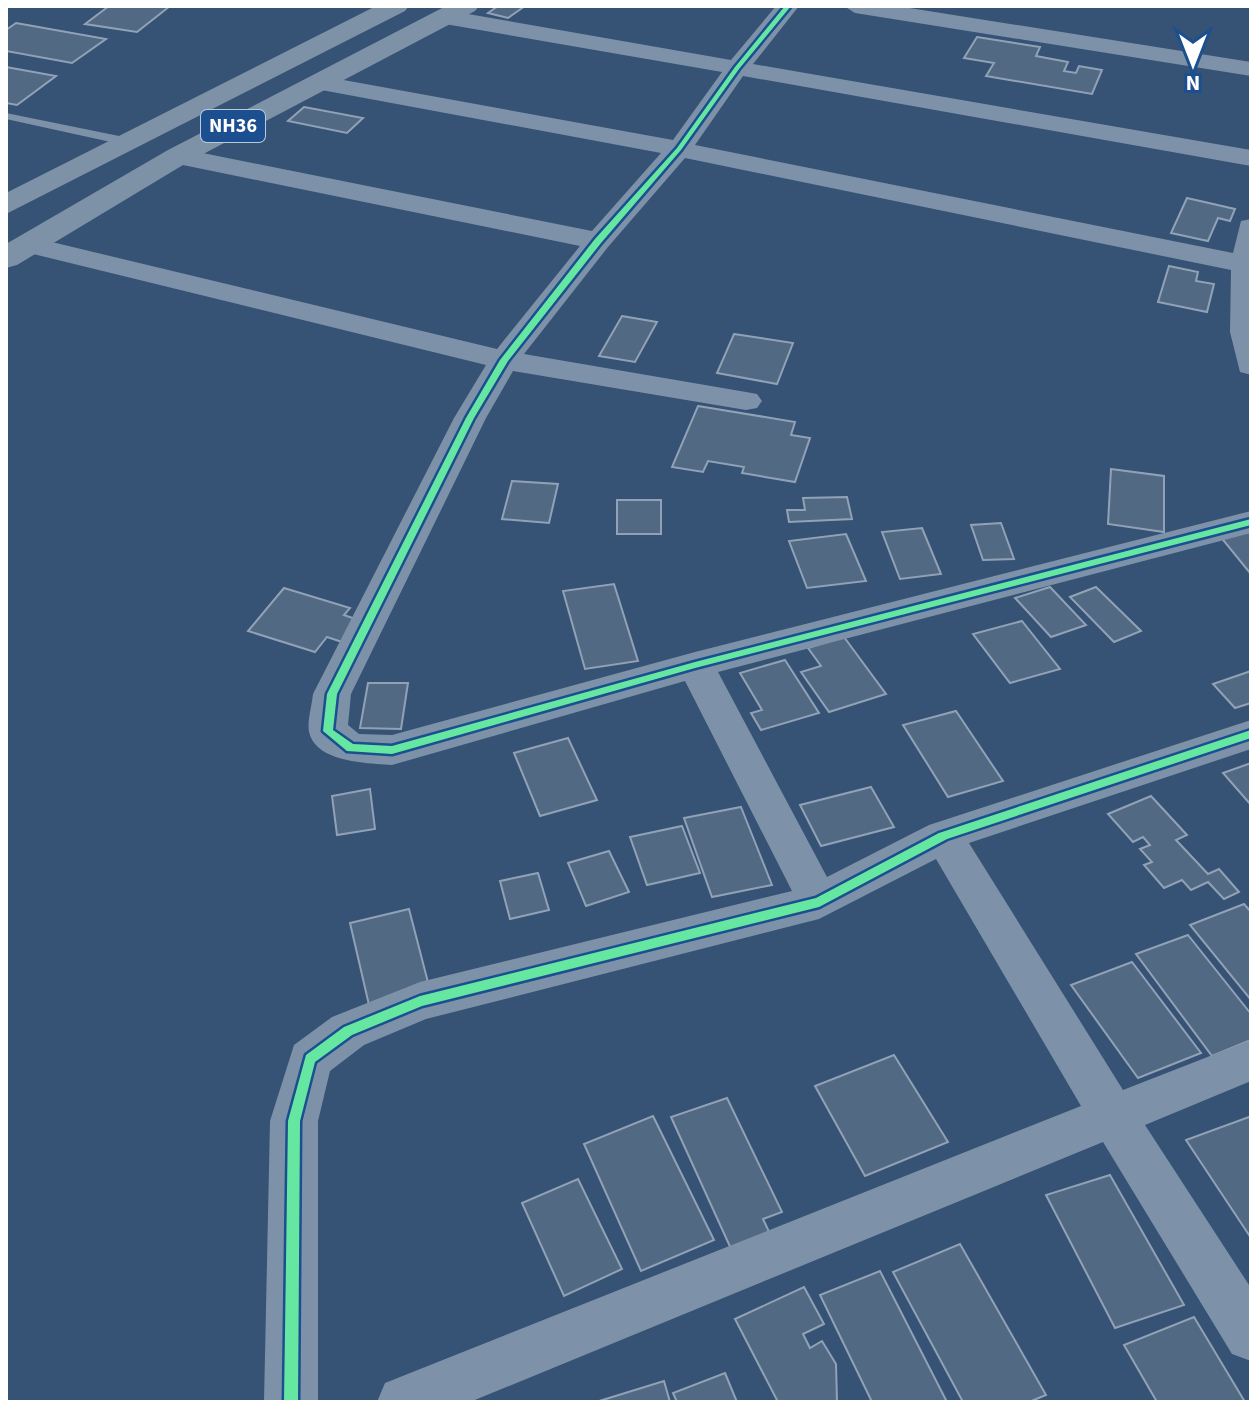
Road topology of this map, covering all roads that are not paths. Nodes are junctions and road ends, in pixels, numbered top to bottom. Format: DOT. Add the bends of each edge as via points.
graph roads {
  1 [pos="396,6"];
  2 [pos="788,6"];
  3 [pos="855,6"];
  4 [pos="456,11"];
  5 [pos="737,68"];
  6 [pos="1251,69"];
  7 [pos="316,82"];
  8 [pos="6,116"];
  9 [pos="129,142"];
  10 [pos="679,149"];
  11 [pos="178,156"];
  12 [pos="1251,158"];
  13 [pos="6,205"];
  14 [pos="1251,227"];
  15 [pos="598,241"];
  16 [pos="18,251"];
  17 [pos="1244,264"];
  18 [pos="504,360"];
  19 [pos="1251,366"];
  20 [pos="746,401"];
  21 [pos="1251,522"];
  22 [pos="695,665"];
  23 [pos="1251,734"];
  24 [pos="943,836"];
  25 [pos="819,902"];
  26 [pos="1251,1060"];
  27 [pos="1112,1115"];
  28 [pos="1251,1335"];
  29 [pos="291,1402"];
  30 [pos="404,1402"];
  1 -- 9 [label="highway, NH36"];
  2 -- 5 [label="street"];
  3 -- 6 [label="street"];
  4 -- 5 [label="street"];
  4 -- 7 [label="highway, NH36"];
  5 -- 10 [label="street"];
  5 -- 12 [label="street"];
  7 -- 10 [label="street"];
  7 -- 11 [label="highway, NH36"];
  8 -- 9 [label="lane"];
  9 -- 13 [label="highway, NH36"];
  10 -- 15 [label="street"];
  10 -- 17 [label="street"];
  11 -- 15 [label="street"];
  11 -- 16 [label="highway, NH36"];
  14 -- 17 [label="street"];
  15 -- 18 [label="street"];
  16 -- 18 [label="street"];
  17 -- 19 [label="street" via="1245,345"];
  18 -- 20 [label="street"];
  18 -- 22 [label="street" via="332,694 328,731 351,748 392,750"];
  21 -- 22 [label="street"];
  22 -- 25 [label="street"];
  23 -- 24 [label="street"];
  24 -- 25 [label="street"];
  24 -- 27 [label="street"];
  25 -- 29 [label="street" via="420,1001 348,1031 310,1059 294,1121"];
  26 -- 27 [label="street"];
  27 -- 28 [label="street"];
  27 -- 30 [label="street"];
}
